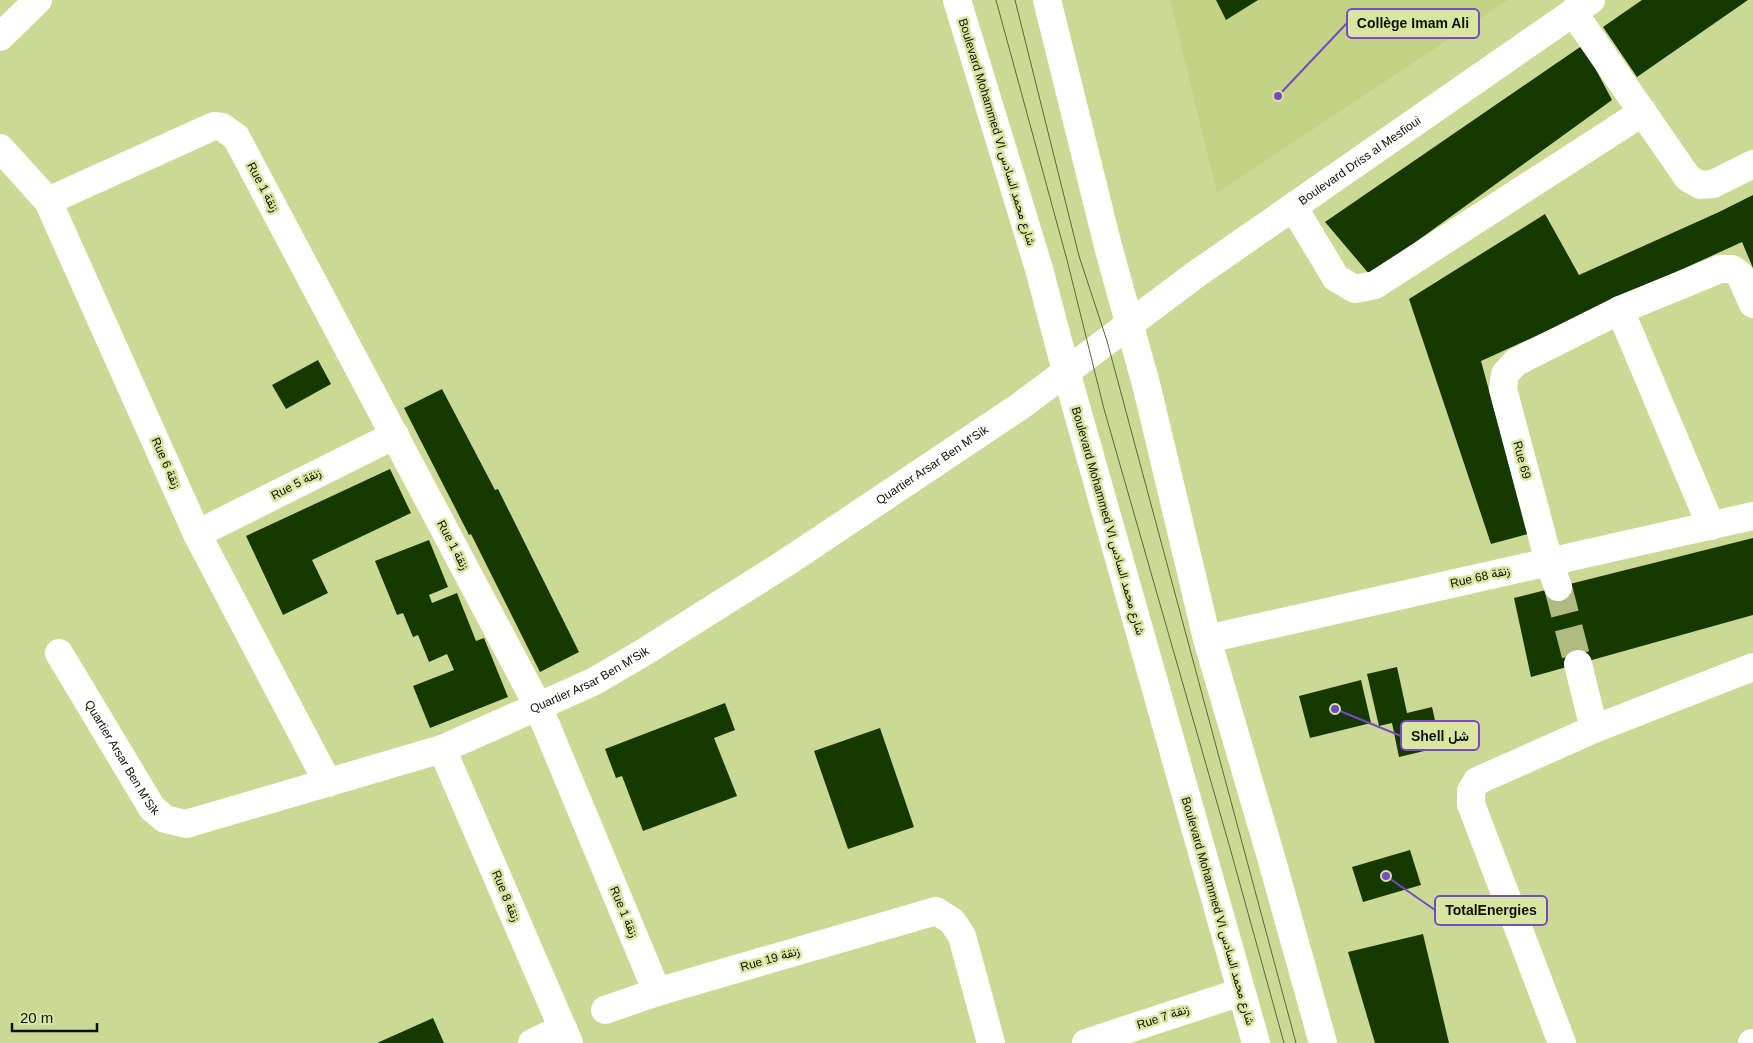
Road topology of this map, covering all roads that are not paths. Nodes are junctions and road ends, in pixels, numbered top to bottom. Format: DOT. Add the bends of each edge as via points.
graph roads {
  1 [pos="38,0"];
  2 [pos="957,0"];
  3 [pos="1047,0"];
  4 [pos="1582,6"];
  5 [pos="0,37"];
  6 [pos="1643,112"];
  7 [pos="0,148"];
  8 [pos="1753,164"];
  9 [pos="48,200"];
  10 [pos="1294,208"];
  11 [pos="1753,304"];
  12 [pos="1620,310"];
  13 [pos="1129,325"];
  14 [pos="1066,371"];
  15 [pos="395,435"];
  16 [pos="1753,516"];
  17 [pos="1711,526"];
  18 [pos="197,534"];
  19 [pos="1549,562"];
  20 [pos="1558,587"];
  21 [pos="1207,638"];
  22 [pos="59,653"];
  23 [pos="1578,664"];
  24 [pos="1753,667"];
  25 [pos="538,706"];
  26 [pos="1594,729"];
  27 [pos="442,750"];
  28 [pos="328,784"];
  29 [pos="657,992"];
  30 [pos="1241,992"];
  31 [pos="606,1010"];
  32 [pos="566,1036"];
  33 [pos="532,1043"];
  34 [pos="991,1043"];
  35 [pos="1086,1043"];
  36 [pos="1256,1043"];
  37 [pos="1323,1043"];
  38 [pos="1562,1043"];
  1 -- 5 [label="street"];
  2 -- 14 [label="street, Boulevard Mohammed VI شارع محمد السادس" via="1039,269"];
  3 -- 13 [label="street"];
  4 -- 6 [label="street"];
  4 -- 10 [label="street, Boulevard Driss al Mesfioui"];
  6 -- 8 [label="street" via="1688,178 1700,186 1713,184"];
  6 -- 10 [label="street" via="1375,285 1355,290 1336,278"];
  7 -- 9 [label="street, Rue 6 زنقة"];
  9 -- 15 [label="street, Rue 1 زنقة" via="209,128 229,130 236,137"];
  9 -- 18 [label="street, Rue 6 زنقة"];
  10 -- 13 [label="street, Boulevard Driss al Mesfioui"];
  11 -- 12 [label="street" via="1740,275 1732,269 1720,269"];
  12 -- 17 [label="street"];
  12 -- 19 [label="street, Rue 69" via="1516,362 1505,374 1503,389"];
  13 -- 14 [label="street, Quartier Arsar Ben M'Sik"];
  13 -- 21 [label="street"];
  14 -- 25 [label="street, Quartier Arsar Ben M'Sik" via="1019,407 775,569 641,654 592,682"];
  14 -- 30 [label="street, Boulevard Mohammed VI شارع محمد السادس"];
  15 -- 18 [label="street, Rue 5 زنقة"];
  15 -- 25 [label="street, Rue 1 زنقة"];
  16 -- 17 [label="street, Rue 68 زنقة"];
  17 -- 19 [label="street, Rue 68 زنقة"];
  18 -- 28 [label="street, Rue 6 زنقة"];
  19 -- 20 [label="street, Rue 69"];
  19 -- 21 [label="street, Rue 68 زنقة"];
  21 -- 37 [label="street"];
  22 -- 28 [label="street, Quartier Arsar Ben M'Sik" via="152,808 165,819 186,824"];
  23 -- 26 [label="street"];
  24 -- 26 [label="street"];
  25 -- 27 [label="street, Quartier Arsar Ben M'Sik"];
  25 -- 29 [label="street, Rue 1 زنقة"];
  26 -- 38 [label="street" via="1477,781 1471,791 1471,804"];
  27 -- 28 [label="street, Quartier Arsar Ben M'Sik"];
  27 -- 32 [label="street, Rue 8 زنقة"];
  29 -- 31 [label="street, Rue 19 زنقة"];
  29 -- 34 [label="street, Rue 19 زنقة" via="936,911 952,920 962,936"];
  30 -- 35 [label="street, Rue 7 زنقة"];
  30 -- 36 [label="street, Boulevard Mohammed VI شارع محمد السادس"];
  32 -- 33 [label="street"];
}
